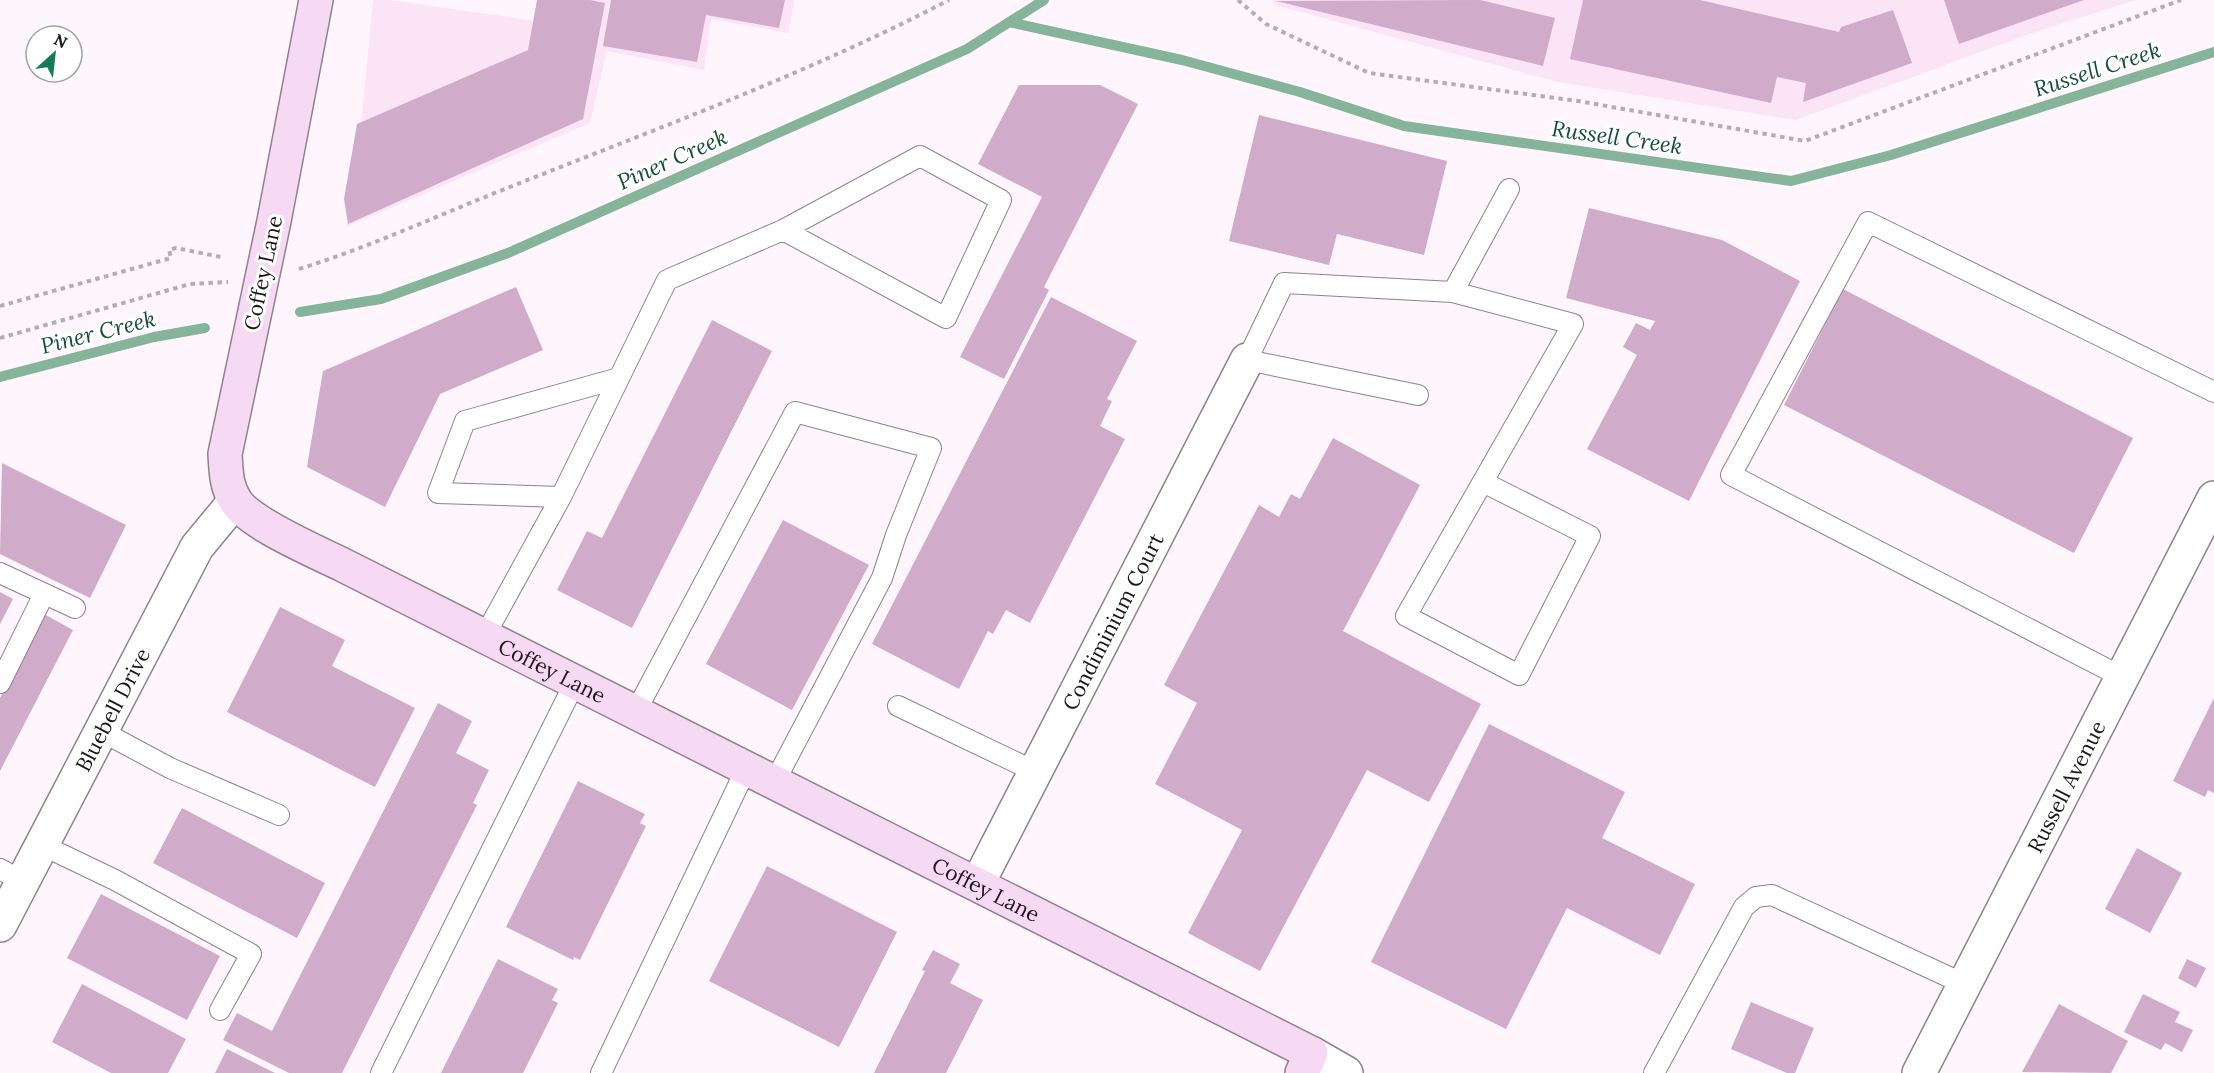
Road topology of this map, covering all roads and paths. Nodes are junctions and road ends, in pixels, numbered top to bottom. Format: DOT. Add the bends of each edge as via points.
graph roads {
  1 [pos="316,0"];
  2 [pos="949,0"];
  3 [pos="1238,0"];
  4 [pos="2181,0"];
  5 [pos="1509,189"];
  6 [pos="783,230"];
  7 [pos="221,257"];
  8 [pos="262,281"];
  9 [pos="1453,292"];
  10 [pos="0,306"];
  11 [pos="0,338"];
  12 [pos="1247,360"];
  13 [pos="619,378"];
  14 [pos="2214,392"];
  15 [pos="1418,395"];
  16 [pos="1483,482"];
  17 [pos="561,497"];
  18 [pos="2214,498"];
  19 [pos="235,501"];
  20 [pos="0,573"];
  21 [pos="44,594"];
  22 [pos="75,608"];
  23 [pos="484,637"];
  24 [pos="2122,677"];
  25 [pos="575,682"];
  26 [pos="0,683"];
  27 [pos="898,706"];
  28 [pos="636,711"];
  29 [pos="101,731"];
  30 [pos="1036,772"];
  31 [pos="761,774"];
  32 [pos="279,816"];
  33 [pos="42,845"];
  34 [pos="11,875"];
  35 [pos="978,883"];
  36 [pos="0,925"];
  37 [pos="1964,984"];
  38 [pos="220,1010"];
  39 [pos="1307,1063"];
  40 [pos="381,1073"];
  41 [pos="601,1073"];
  42 [pos="1346,1073"];
  43 [pos="1654,1073"];
  44 [pos="1918,1073"];
  1 -- 8 [label="street, Coffey Lane"];
  2 -- 8 [label="path" via="894,29 724,105 348,254"];
  3 -- 4 [label="path" via="1266,24 1369,73 1578,101 1805,141"];
  5 -- 9 [label="lane"];
  6 -- 6 [label="lane" via="920,156 1001,200 946,318"];
  6 -- 13 [label="lane" via="667,280"];
  7 -- 10 [label="path" via="168,250 171,258"];
  8 -- 11 [label="path" via="190,284"];
  8 -- 19 [label="street, Coffey Lane" via="225,454 227,480"];
  9 -- 12 [label="lane" via="1284,283"];
  9 -- 16 [label="lane" via="1573,324"];
  12 -- 15 [label="lane"];
  12 -- 30 [label="street, Condiminium Court"];
  13 -- 17 [label="lane"];
  13 -- 17 [label="lane" via="465,421 438,494"];
  14 -- 24 [label="lane" via="1868,222 1731,475"];
  16 -- 16 [label="lane" via="1406,616 1518,675 1590,536"];
  17 -- 23 [label="lane"];
  18 -- 24 [label="street, Russell Avenue"];
  19 -- 23 [label="street, Coffey Lane" via="263,524"];
  19 -- 29 [label="street, Bluebell Drive" via="197,547"];
  20 -- 21 [label="lane"];
  21 -- 22 [label="lane"];
  21 -- 26 [label="lane"];
  23 -- 25 [label="street, Coffey Lane"];
  24 -- 37 [label="street, Russell Avenue"];
  25 -- 28 [label="street, Coffey Lane"];
  25 -- 40 [label="lane"];
  27 -- 30 [label="lane"];
  28 -- 31 [label="street, Coffey Lane"];
  28 -- 31 [label="lane" via="795,412 931,448 882,578"];
  29 -- 32 [label="lane" via="170,768"];
  29 -- 33 [label="street, Bluebell Drive"];
  30 -- 35 [label="street, Condiminium Court"];
  31 -- 35 [label="street, Coffey Lane"];
  31 -- 41 [label="lane"];
  33 -- 34 [label="street, Bluebell Drive"];
  33 -- 38 [label="lane" via="251,954"];
  34 -- 36 [label="street, Bluebell Drive"];
  35 -- 39 [label="street, Coffey Lane"];
  37 -- 43 [label="lane" via="1772,895 1756,897 1744,907"];
  37 -- 44 [label="street, Russell Avenue"];
  39 -- 42 [label="street"];
}
